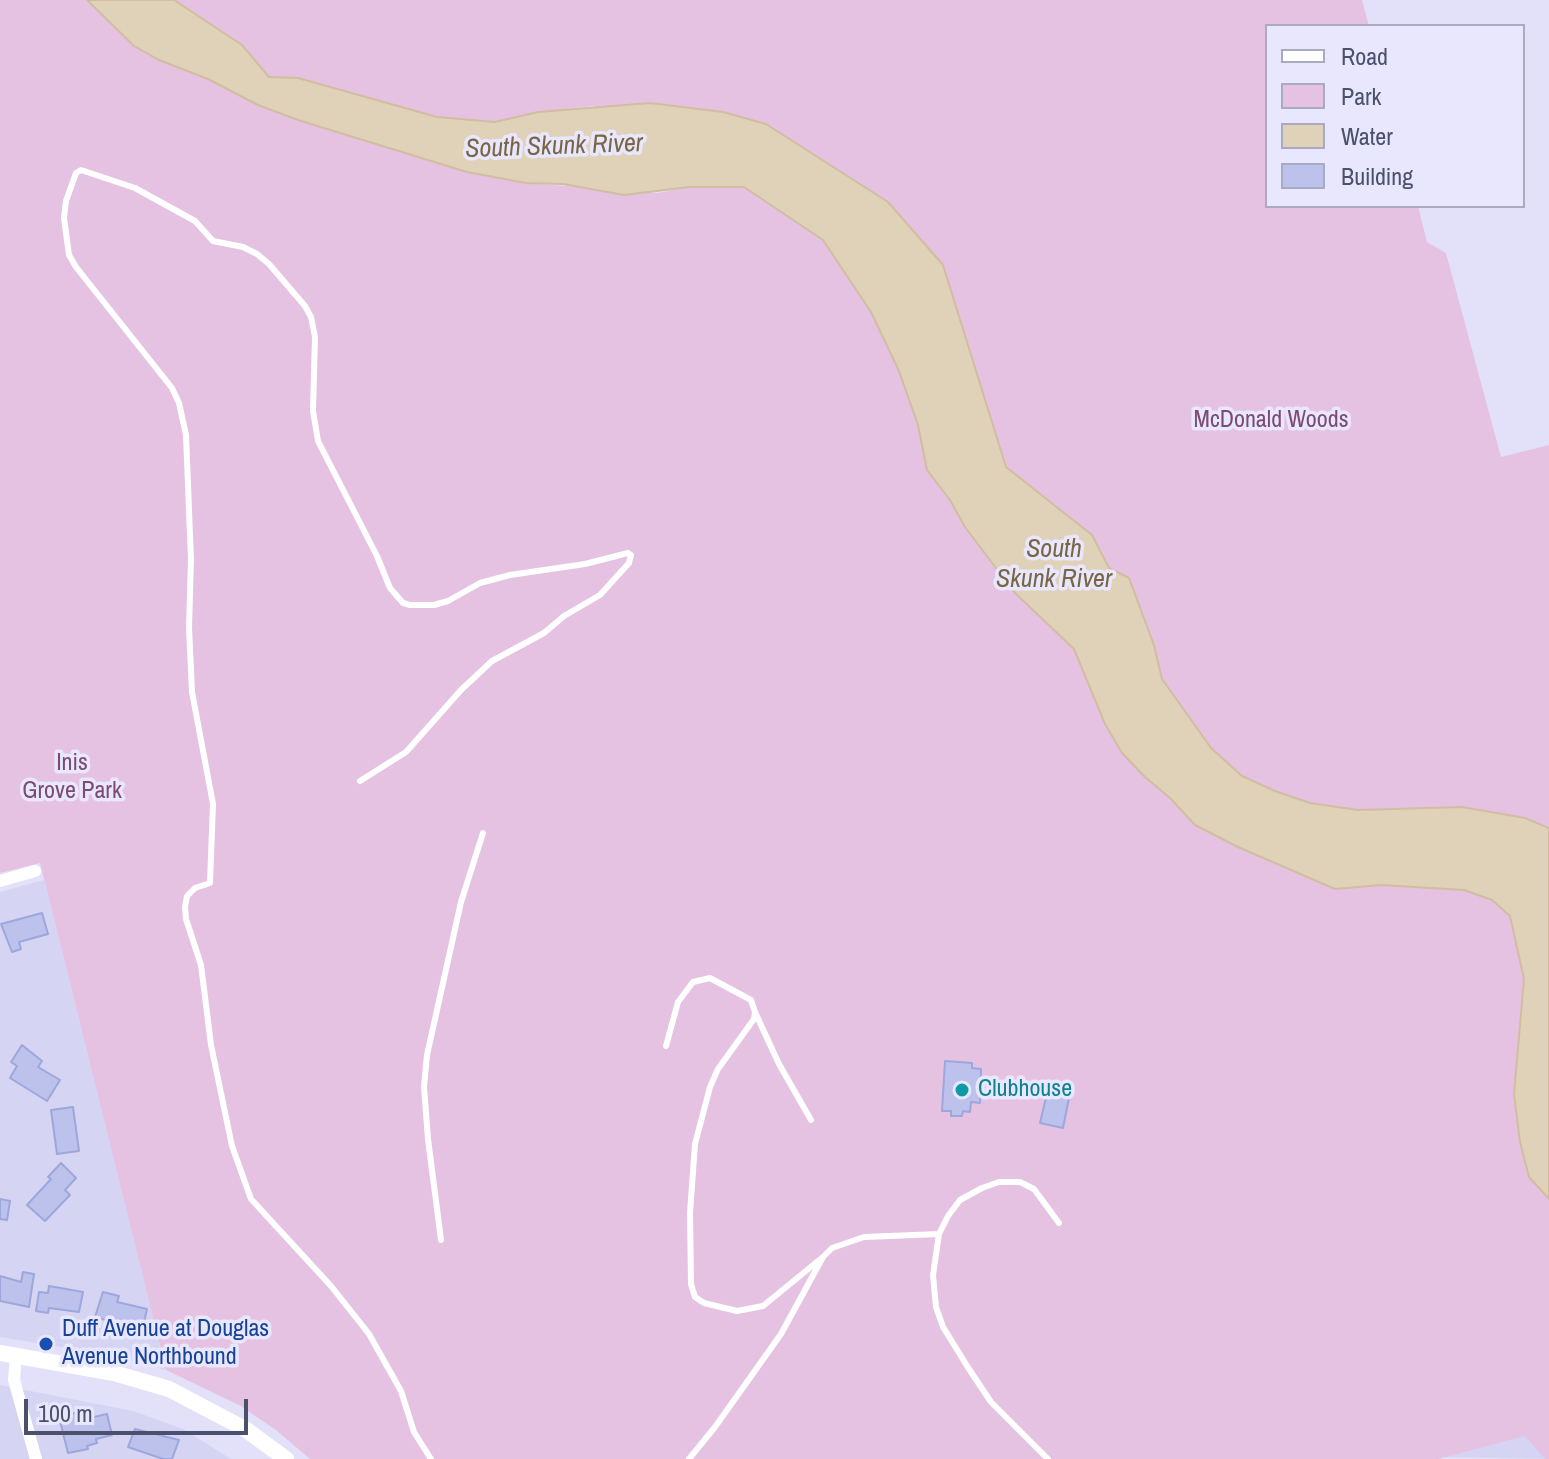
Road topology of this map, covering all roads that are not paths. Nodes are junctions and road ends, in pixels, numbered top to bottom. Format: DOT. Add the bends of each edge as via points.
graph roads {
  1 [pos="360,781"];
  2 [pos="483,833"];
  3 [pos="35,871"];
  4 [pos="0,881"];
  5 [pos="755,1012"];
  6 [pos="666,1046"];
  7 [pos="811,1120"];
  8 [pos="1059,1223"];
  9 [pos="939,1234"];
  10 [pos="441,1240"];
  11 [pos="823,1257"];
  12 [pos="8,1354"];
  13 [pos="36,1459"];
  14 [pos="286,1459"];
  15 [pos="431,1459"];
  16 [pos="689,1459"];
  17 [pos="1048,1459"];
  1 -- 15 [label="lane" via="406,752 492,661 600,595 631,555 510,575 434,605 403,603 390,588 318,441 313,411 315,337 305,306 257,254 213,241 195,221 135,188 88,171 76,173 64,218 69,255 172,388 186,435 192,692 213,804 210,883 195,888 185,907 201,965 232,1146 251,1199 369,1334"];
  2 -- 10 [label="lane" via="461,902 427,1055 424,1087"];
  3 -- 4 [label="street"];
  5 -- 6 [label="lane" via="751,1000 710,978 700,979 678,1002"];
  5 -- 7 [label="lane"];
  5 -- 11 [label="lane" via="718,1069 695,1144 691,1284 695,1297 704,1303 751,1310 780,1295"];
  8 -- 9 [label="lane" via="1034,1189 1020,1182 999,1182 960,1200"];
  9 -- 11 [label="lane" via="864,1237 832,1248"];
  9 -- 17 [label="lane" via="933,1275 943,1327 991,1402"];
  11 -- 16 [label="lane" via="781,1334"];
  12 -- 13 [label="street"];
  12 -- 14 [label="main road" via="169,1389 245,1429"];
}
